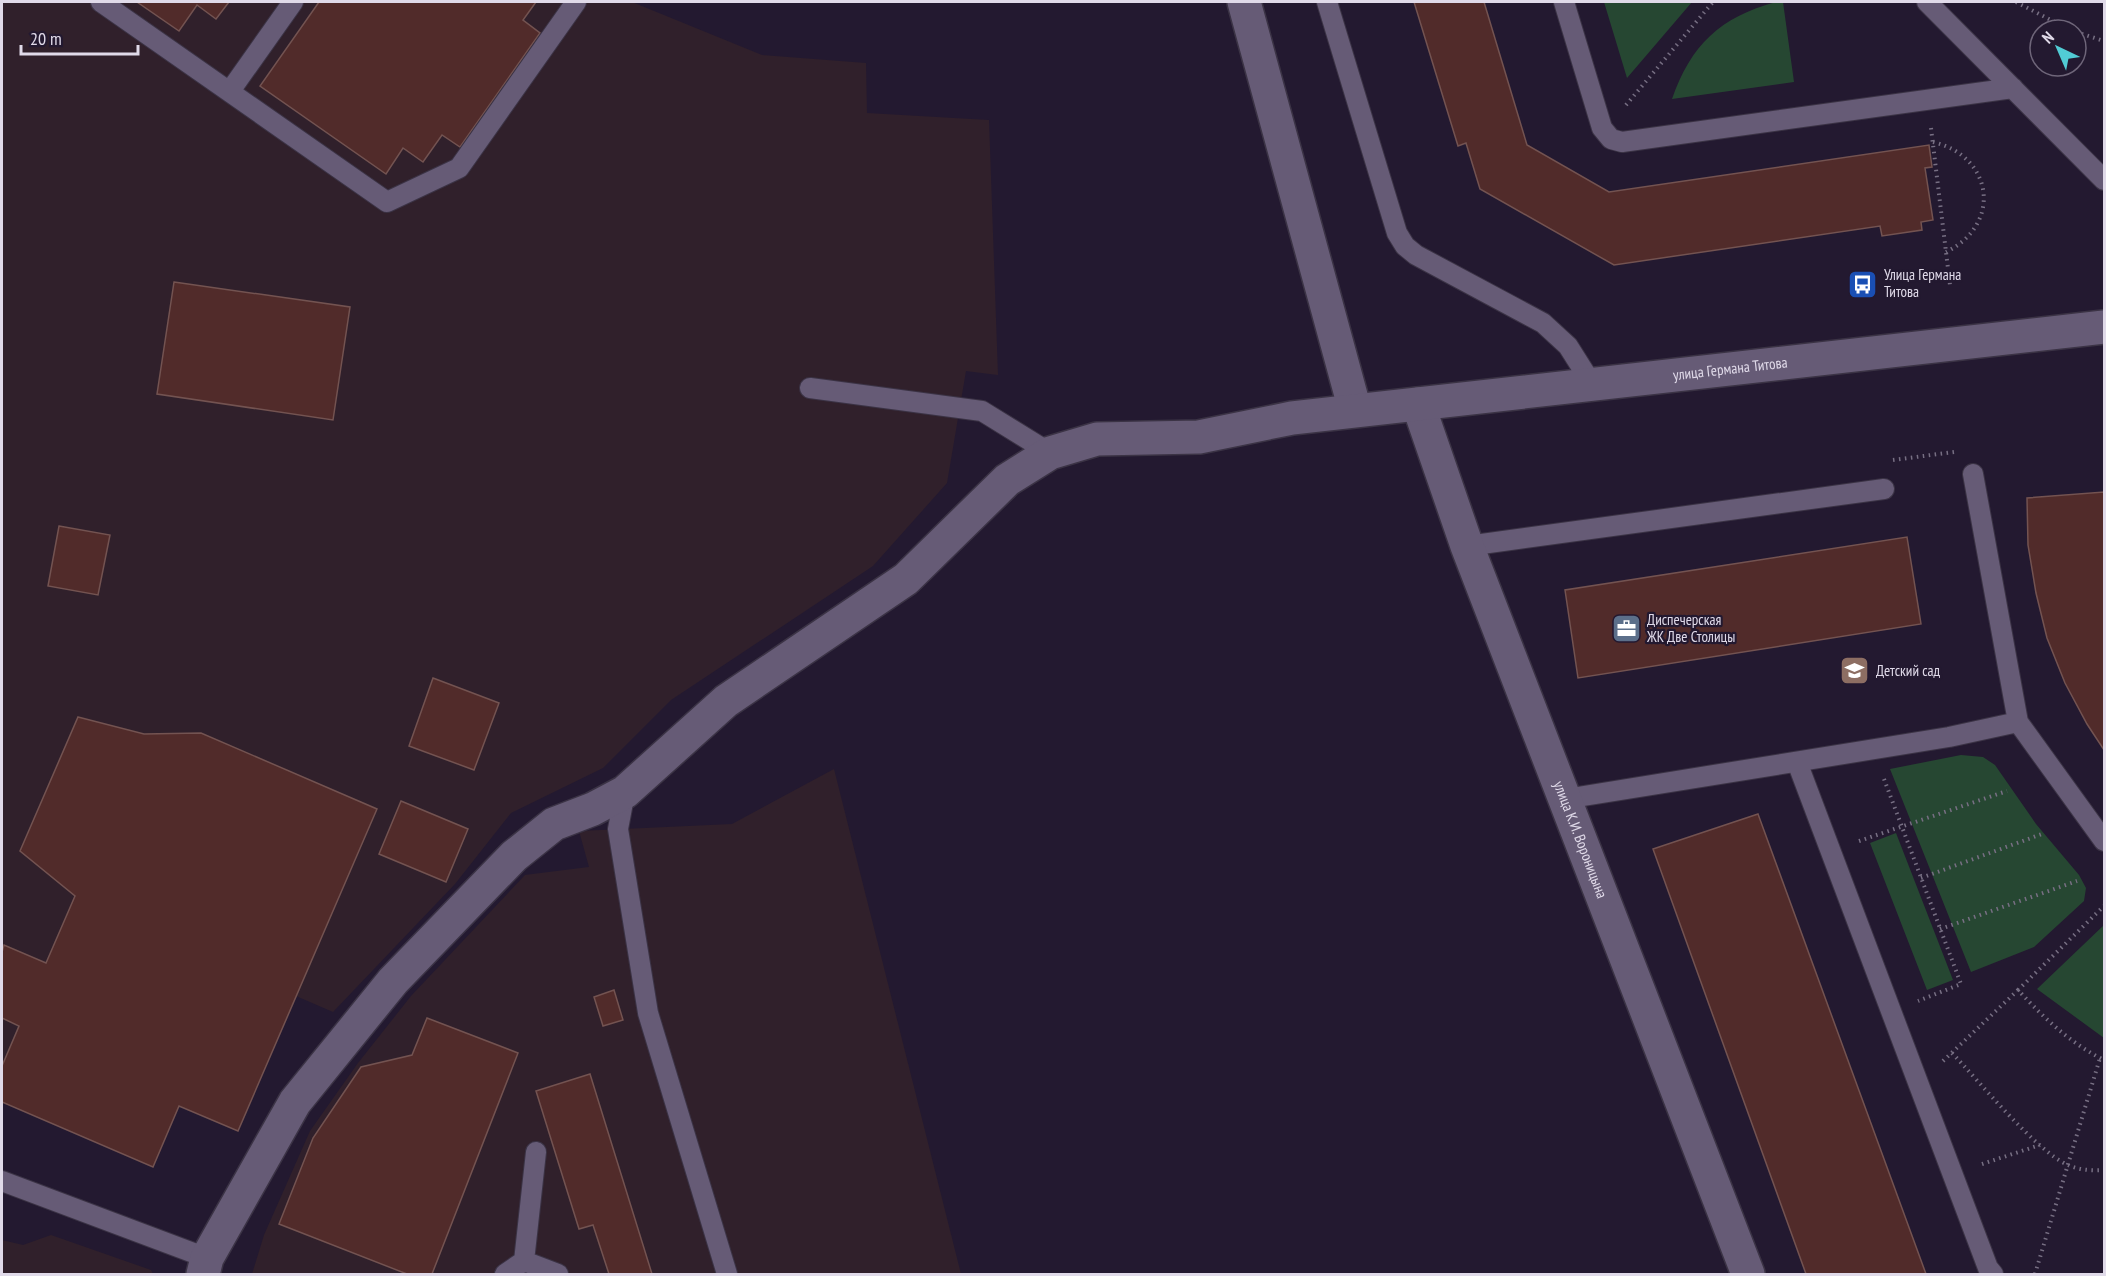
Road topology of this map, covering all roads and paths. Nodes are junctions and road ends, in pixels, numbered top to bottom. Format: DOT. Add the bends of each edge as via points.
graph roads {
  1 [pos="101,2"];
  2 [pos="292,2"];
  3 [pos="576,2"];
  4 [pos="1244,2"];
  5 [pos="1327,2"];
  6 [pos="1564,2"];
  7 [pos="1713,2"];
  8 [pos="1927,2"];
  9 [pos="2016,2"];
  10 [pos="2047,18"];
  11 [pos="2088,36"];
  12 [pos="2104,41"];
  13 [pos="2013,88"];
  14 [pos="230,91"];
  15 [pos="1928,100"];
  16 [pos="1604,131"];
  17 [pos="1933,142"];
  18 [pos="2104,180"];
  19 [pos="1946,252"];
  20 [pos="1950,285"];
  21 [pos="2104,327"];
  22 [pos="1592,384"];
  23 [pos="810,388"];
  24 [pos="1418,404"];
  25 [pos="1355,410"];
  26 [pos="1050,453"];
  27 [pos="1973,474"];
  28 [pos="1884,489"];
  29 [pos="1467,546"];
  30 [pos="2018,722"];
  31 [pos="1873,750"];
  32 [pos="1797,762"];
  33 [pos="2007,791"];
  34 [pos="625,792"];
  35 [pos="1565,799"];
  36 [pos="1902,827"];
  37 [pos="2042,834"];
  38 [pos="2104,841"];
  39 [pos="1830,851"];
  40 [pos="1921,878"];
  41 [pos="2077,881"];
  42 [pos="2104,906"];
  43 [pos="1940,928"];
  44 [pos="2018,990"];
  45 [pos="1891,1011"];
  46 [pos="1952,1053"];
  47 [pos="2102,1059"];
  48 [pos="1919,1085"];
  49 [pos="2040,1145"];
  50 [pos="536,1152"];
  51 [pos="2068,1166"];
  52 [pos="2104,1170"];
  53 [pos="1952,1174"];
  54 [pos="2,1181"];
  55 [pos="524,1261"];
  56 [pos="205,1266"];
  57 [pos="505,1275"];
  58 [pos="558,1275"];
  59 [pos="727,1275"];
  60 [pos="1748,1275"];
  61 [pos="1993,1275"];
  62 [pos="2036,1275"];
  1 -- 14 [label="lane"];
  2 -- 14 [label="lane"];
  3 -- 14 [label="lane" via="459,168 387,202"];
  4 -- 25 [label="street"];
  5 -- 22 [label="lane" via="1397,233 1405,246 1543,323 1568,346"];
  6 -- 16 [label="lane"];
  7 -- 16 [label="path"];
  8 -- 13 [label="lane"];
  9 -- 10 [label="path"];
  11 -- 12 [label="path"];
  13 -- 15 [label="lane"];
  13 -- 18 [label="lane"];
  15 -- 16 [label="lane" via="1622,142 1611,139"];
  15 -- 17 [label="path"];
  17 -- 19 [label="path"];
  17 -- 19 [label="path" via="1962,153 1977,172 1984,195 1983,210 1974,230"];
  19 -- 20 [label="path"];
  21 -- 22 [label="street, улица Германа Титова"];
  22 -- 24 [label="street, улица Германа Титова"];
  23 -- 26 [label="lane" via="982,411"];
  24 -- 25 [label="street, улица Германа Титова"];
  24 -- 29 [label="street, улица К.И. Вороницына"];
  25 -- 26 [label="street, улица Германа Титова" via="1199,437 1097,439"];
  26 -- 34 [label="street, улица Германа Титова" via="1008,480 906,579 726,701"];
  27 -- 28 [label="path" via="1967,450 1880,462"];
  27 -- 30 [label="lane"];
  28 -- 29 [label="lane"];
  29 -- 35 [label="street, улица К.И. Вороницына"];
  30 -- 31 [label="lane"];
  30 -- 38 [label="lane"];
  31 -- 32 [label="lane"];
  31 -- 36 [label="path"];
  32 -- 35 [label="lane"];
  32 -- 39 [label="lane"];
  33 -- 36 [label="path"];
  34 -- 56 [label="street, улица Германа Титова" via="554,824 514,856 393,981 296,1102"];
  34 -- 59 [label="lane" via="618,829 648,1013"];
  35 -- 60 [label="street, улица К.И. Вороницына"];
  36 -- 39 [label="path"];
  36 -- 40 [label="path"];
  37 -- 40 [label="path"];
  39 -- 45 [label="lane"];
  40 -- 43 [label="path"];
  41 -- 43 [label="path"];
  42 -- 44 [label="path"];
  43 -- 45 [label="path" via="1961,984"];
  44 -- 46 [label="path"];
  44 -- 47 [label="path" via="2045,1018"];
  45 -- 48 [label="lane"];
  46 -- 48 [label="path"];
  46 -- 49 [label="path"];
  47 -- 51 [label="path"];
  48 -- 53 [label="lane"];
  49 -- 51 [label="path"];
  49 -- 53 [label="path"];
  50 -- 55 [label="lane"];
  51 -- 52 [label="path"];
  51 -- 62 [label="path"];
  53 -- 61 [label="lane"];
  54 -- 56 [label="lane"];
  55 -- 57 [label="lane"];
  55 -- 58 [label="lane"];
}
